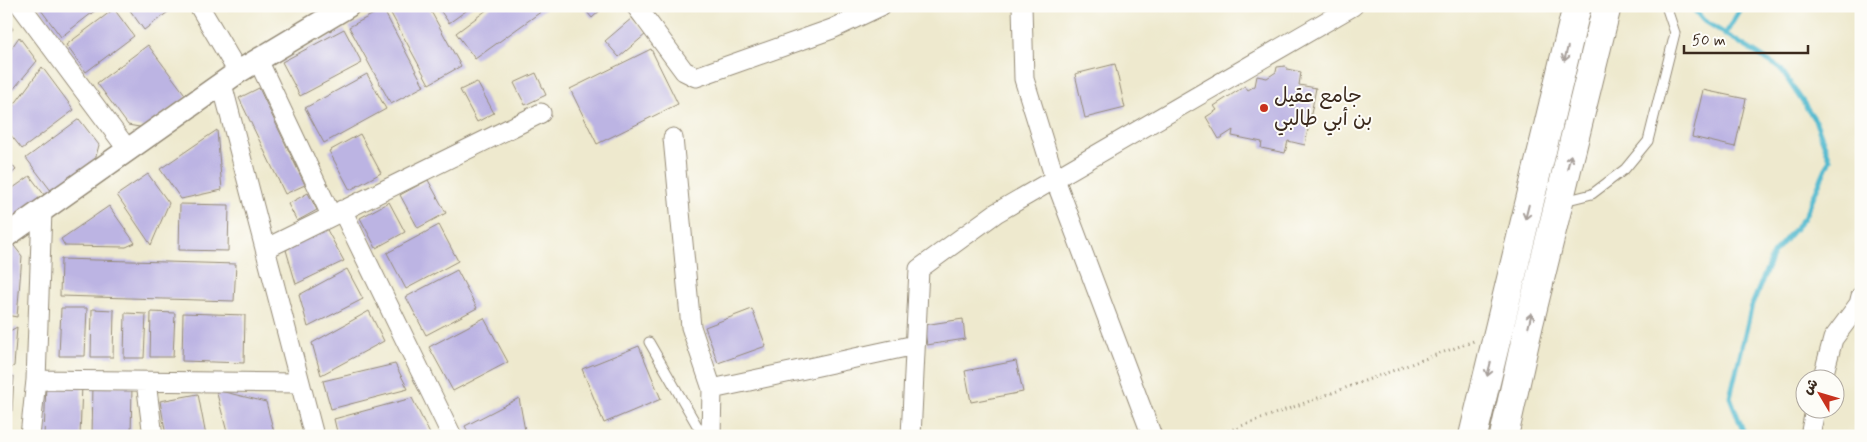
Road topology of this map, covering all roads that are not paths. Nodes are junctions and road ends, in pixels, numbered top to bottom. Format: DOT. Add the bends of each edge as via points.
graph roads {
  1 [pos="21,6"];
  2 [pos="199,6"];
  3 [pos="348,6"];
  4 [pos="636,6"];
  5 [pos="881,6"];
  6 [pos="1022,6"];
  7 [pos="1353,6"];
  8 [pos="1577,6"];
  9 [pos="1607,6"];
  10 [pos="1666,6"];
  11 [pos="258,60"];
  12 [pos="230,78"];
  13 [pos="541,113"];
  14 [pos="673,138"];
  15 [pos="128,150"];
  16 [pos="1055,179"];
  17 [pos="1559,203"];
  18 [pos="42,210"];
  19 [pos="337,213"];
  20 [pos="6,236"];
  21 [pos="266,249"];
  22 [pos="1861,296"];
  23 [pos="649,342"];
  24 [pos="915,345"];
  25 [pos="1825,370"];
  26 [pos="36,380"];
  27 [pos="146,382"];
  28 [pos="300,383"];
  29 [pos="712,389"];
  30 [pos="1813,420"];
  31 [pos="30,436"];
  32 [pos="153,436"];
  33 [pos="314,436"];
  34 [pos="452,436"];
  35 [pos="703,436"];
  36 [pos="711,436"];
  37 [pos="912,436"];
  38 [pos="1152,436"];
  39 [pos="1473,436"];
  40 [pos="1504,436"];
  41 [pos="1810,436"];
  1 -- 15 [label="street"];
  2 -- 12 [label="street"];
  3 -- 11 [label="street"];
  4 -- 5 [label="street" via="684,71 696,78 832,29"];
  6 -- 16 [label="street" via="1024,80"];
  7 -- 16 [label="street"];
  8 -- 39 [label="main road, one-way"];
  17 -- 9 [label="main road, one-way"];
  10 -- 17 [label="lane" via="1675,33 1648,141 1625,169 1592,194"];
  11 -- 12 [label="street"];
  11 -- 19 [label="street"];
  12 -- 15 [label="street"];
  12 -- 21 [label="street"];
  13 -- 19 [label="street"];
  14 -- 29 [label="street" via="691,326"];
  15 -- 18 [label="street"];
  16 -- 24 [label="street" via="996,213 919,269"];
  16 -- 38 [label="street"];
  40 -- 17 [label="main road, one-way"];
  18 -- 20 [label="street"];
  18 -- 26 [label="street"];
  19 -- 21 [label="street"];
  19 -- 34 [label="street"];
  21 -- 28 [label="street"];
  22 -- 25 [label="street" via="1859,304 1833,339"];
  23 -- 35 [label="lane"];
  24 -- 29 [label="street"];
  24 -- 37 [label="street"];
  26 -- 27 [label="street"];
  26 -- 31 [label="street"];
  27 -- 28 [label="street"];
  27 -- 32 [label="street"];
  28 -- 33 [label="street"];
  29 -- 36 [label="street"];
  30 -- 41 [label="street"];
}
